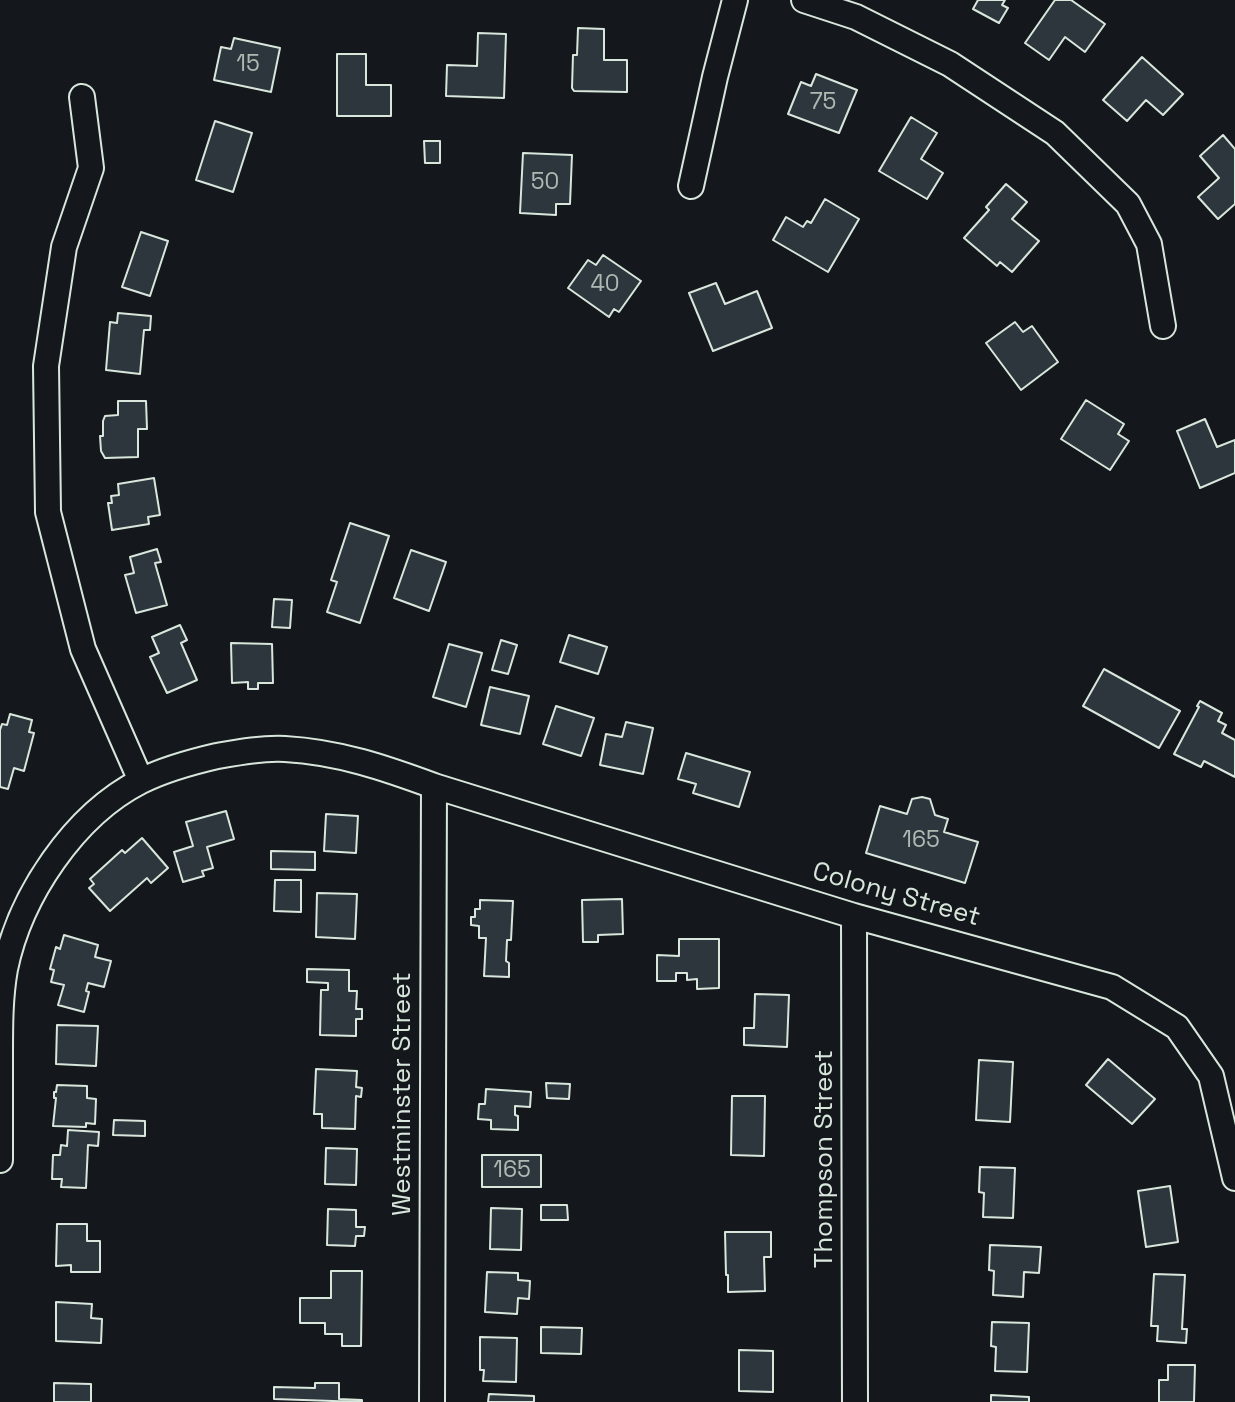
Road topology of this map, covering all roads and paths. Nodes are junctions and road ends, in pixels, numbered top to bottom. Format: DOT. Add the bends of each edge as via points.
graph roads {
  1 [pos="735,0"];
  2 [pos="804,0"];
  3 [pos="82,97"];
  4 [pos="691,186"];
  5 [pos="1163,326"];
  6 [pos="141,781"];
  7 [pos="435,786"];
  8 [pos="854,915"];
  9 [pos="0,1160"];
  10 [pos="1235,1178"];
  11 [pos="432,1402"];
  12 [pos="855,1402"];
  1 -- 4 [label="street"];
  2 -- 5 [label="street" via="856,16 950,64 1055,133 1128,204 1149,244"];
  3 -- 6 [label="street" via="91,168 64,247 46,366 48,512 83,649"];
  6 -- 7 [label="street, Colony Street" via="186,762 247,750 285,749 372,763"];
  6 -- 9 [label="street, Colony Street" via="107,803 55,856 18,925 1,1003"];
  7 -- 8 [label="street, Colony Street"];
  7 -- 11 [label="street, Westminster Street"];
  8 -- 10 [label="street, Colony Street" via="1112,987 1177,1027 1211,1076"];
  8 -- 12 [label="street, Thompson Street"];
}
